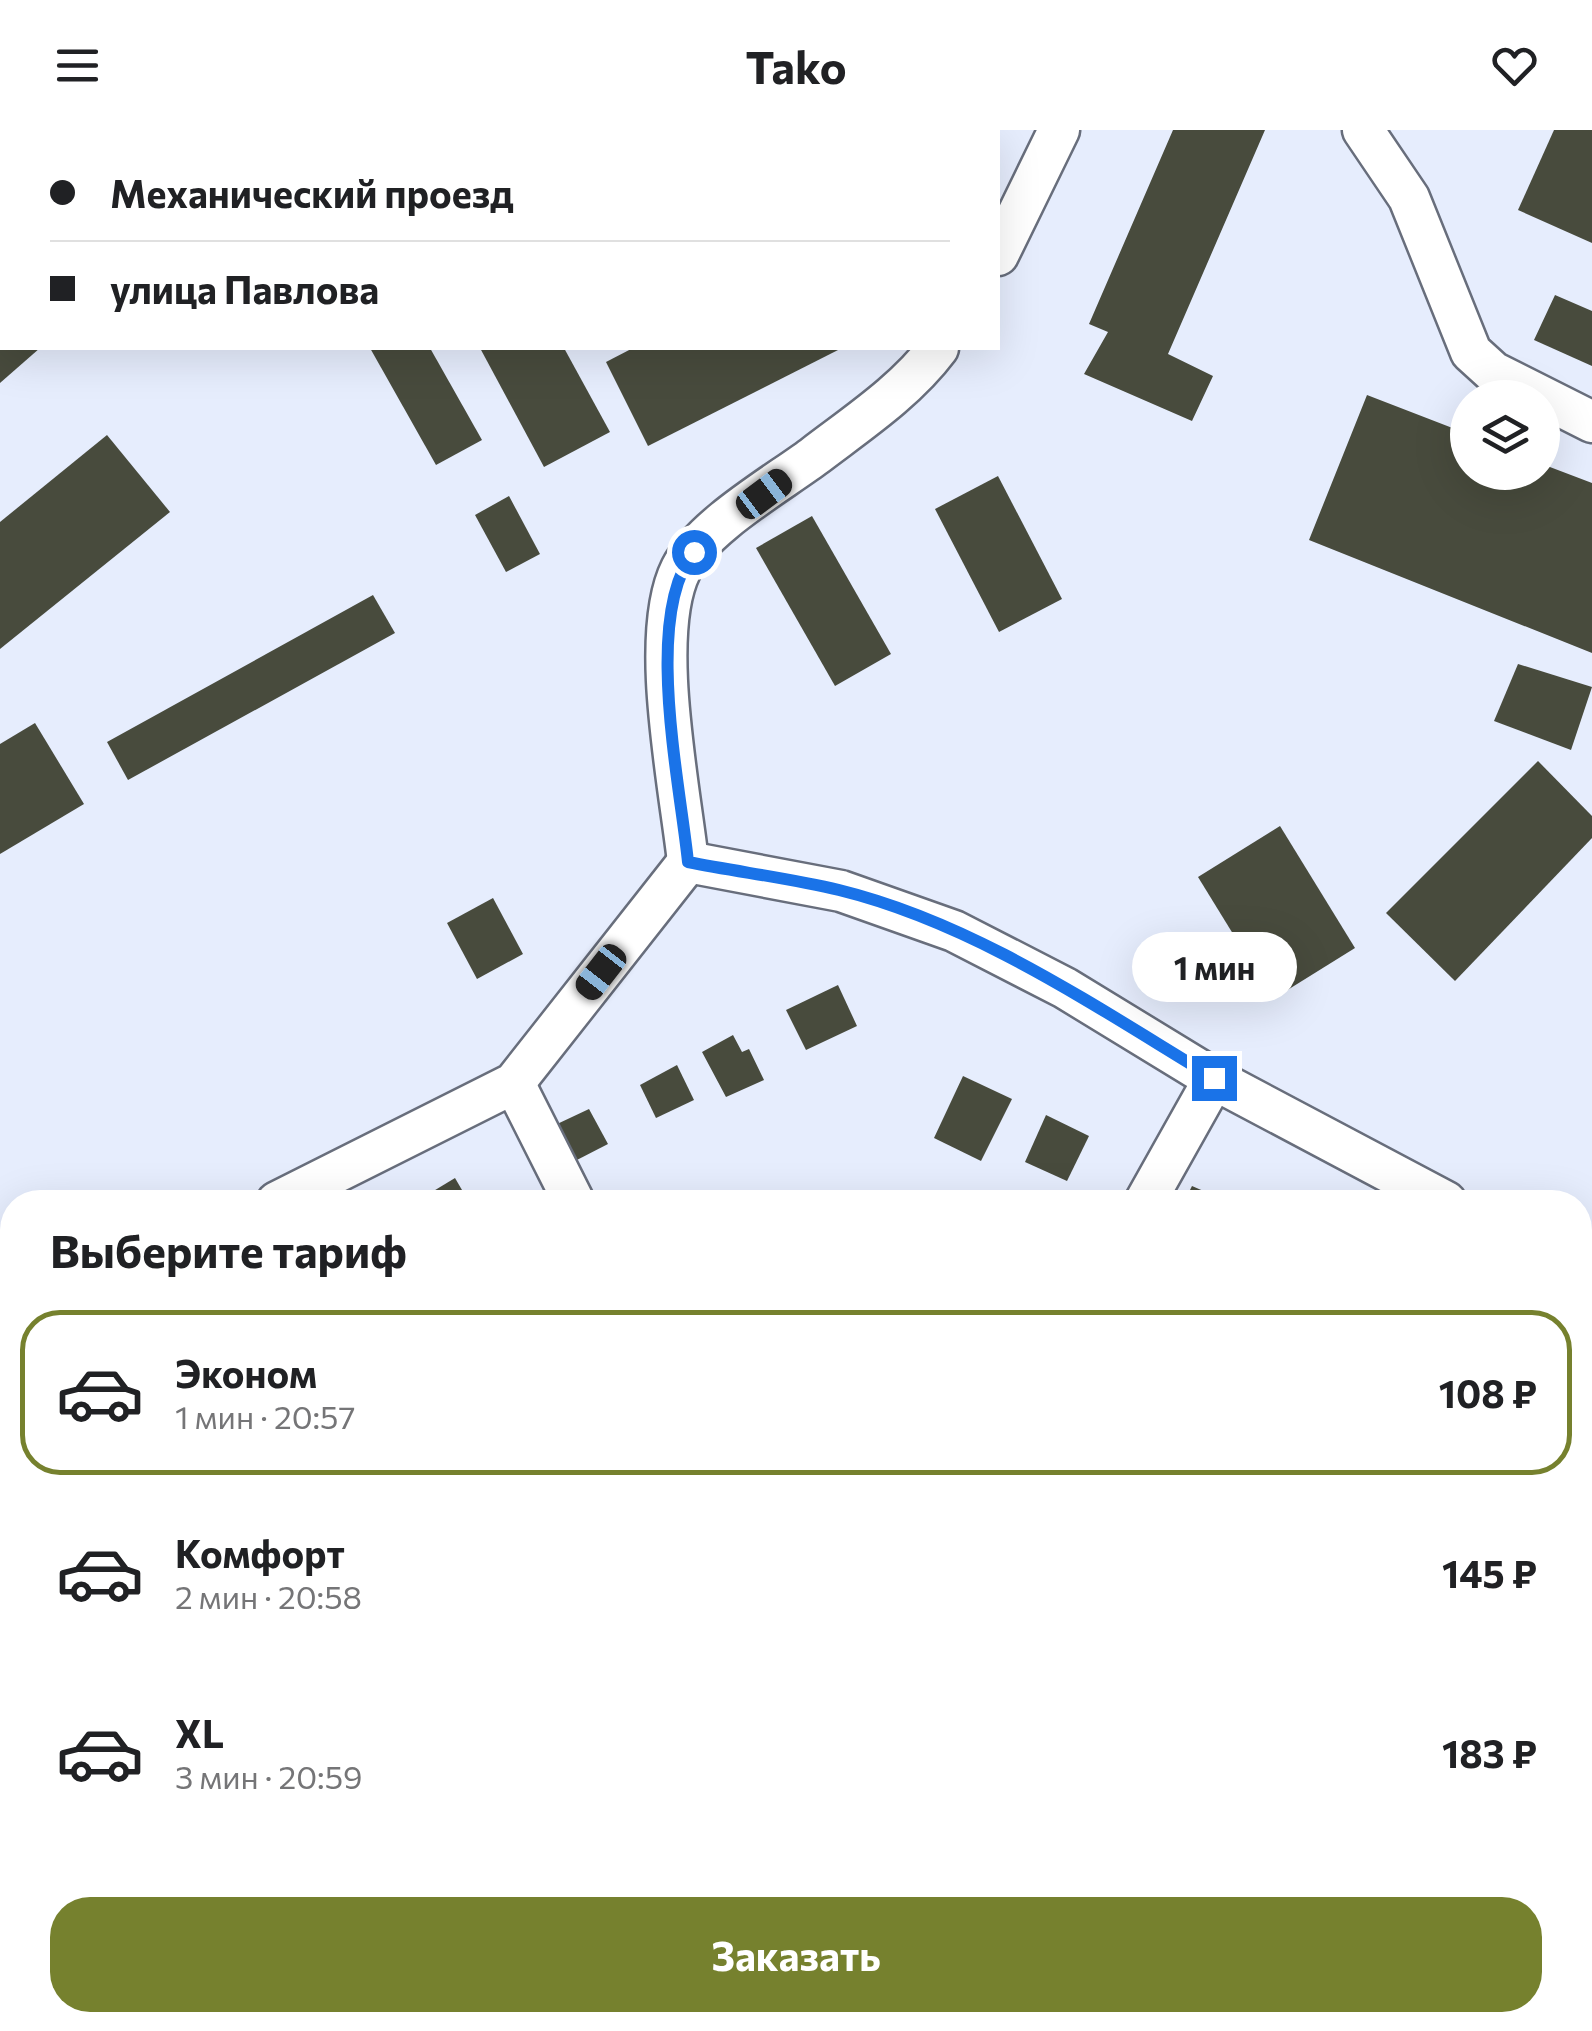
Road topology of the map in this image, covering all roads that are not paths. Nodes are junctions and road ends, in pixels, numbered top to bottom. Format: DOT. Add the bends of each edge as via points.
graph roads {
  1 [pos="1058,130"];
  2 [pos="1364,130"];
  3 [pos="1000,251"];
  4 [pos="936,350"];
  5 [pos="1592,422"];
  6 [pos="688,862"];
  7 [pos="1214,1078"];
  8 [pos="514,1083"];
  9 [pos="302,1190"];
  10 [pos="568,1190"];
  11 [pos="1152,1190"];
  12 [pos="1424,1190"];
  1 -- 3 [label="street"];
  2 -- 5 [label="street" via="1409,198 1471,352 1494,372"];
  4 -- 6 [label="street" via="877,408 707,537 681,568 669,608 666,662"];
  6 -- 7 [label="street" via="841,891 954,932 1065,988"];
  6 -- 8 [label="street"];
  7 -- 11 [label="street"];
  7 -- 12 [label="street"];
  8 -- 9 [label="street"];
  8 -- 10 [label="street"];
}
